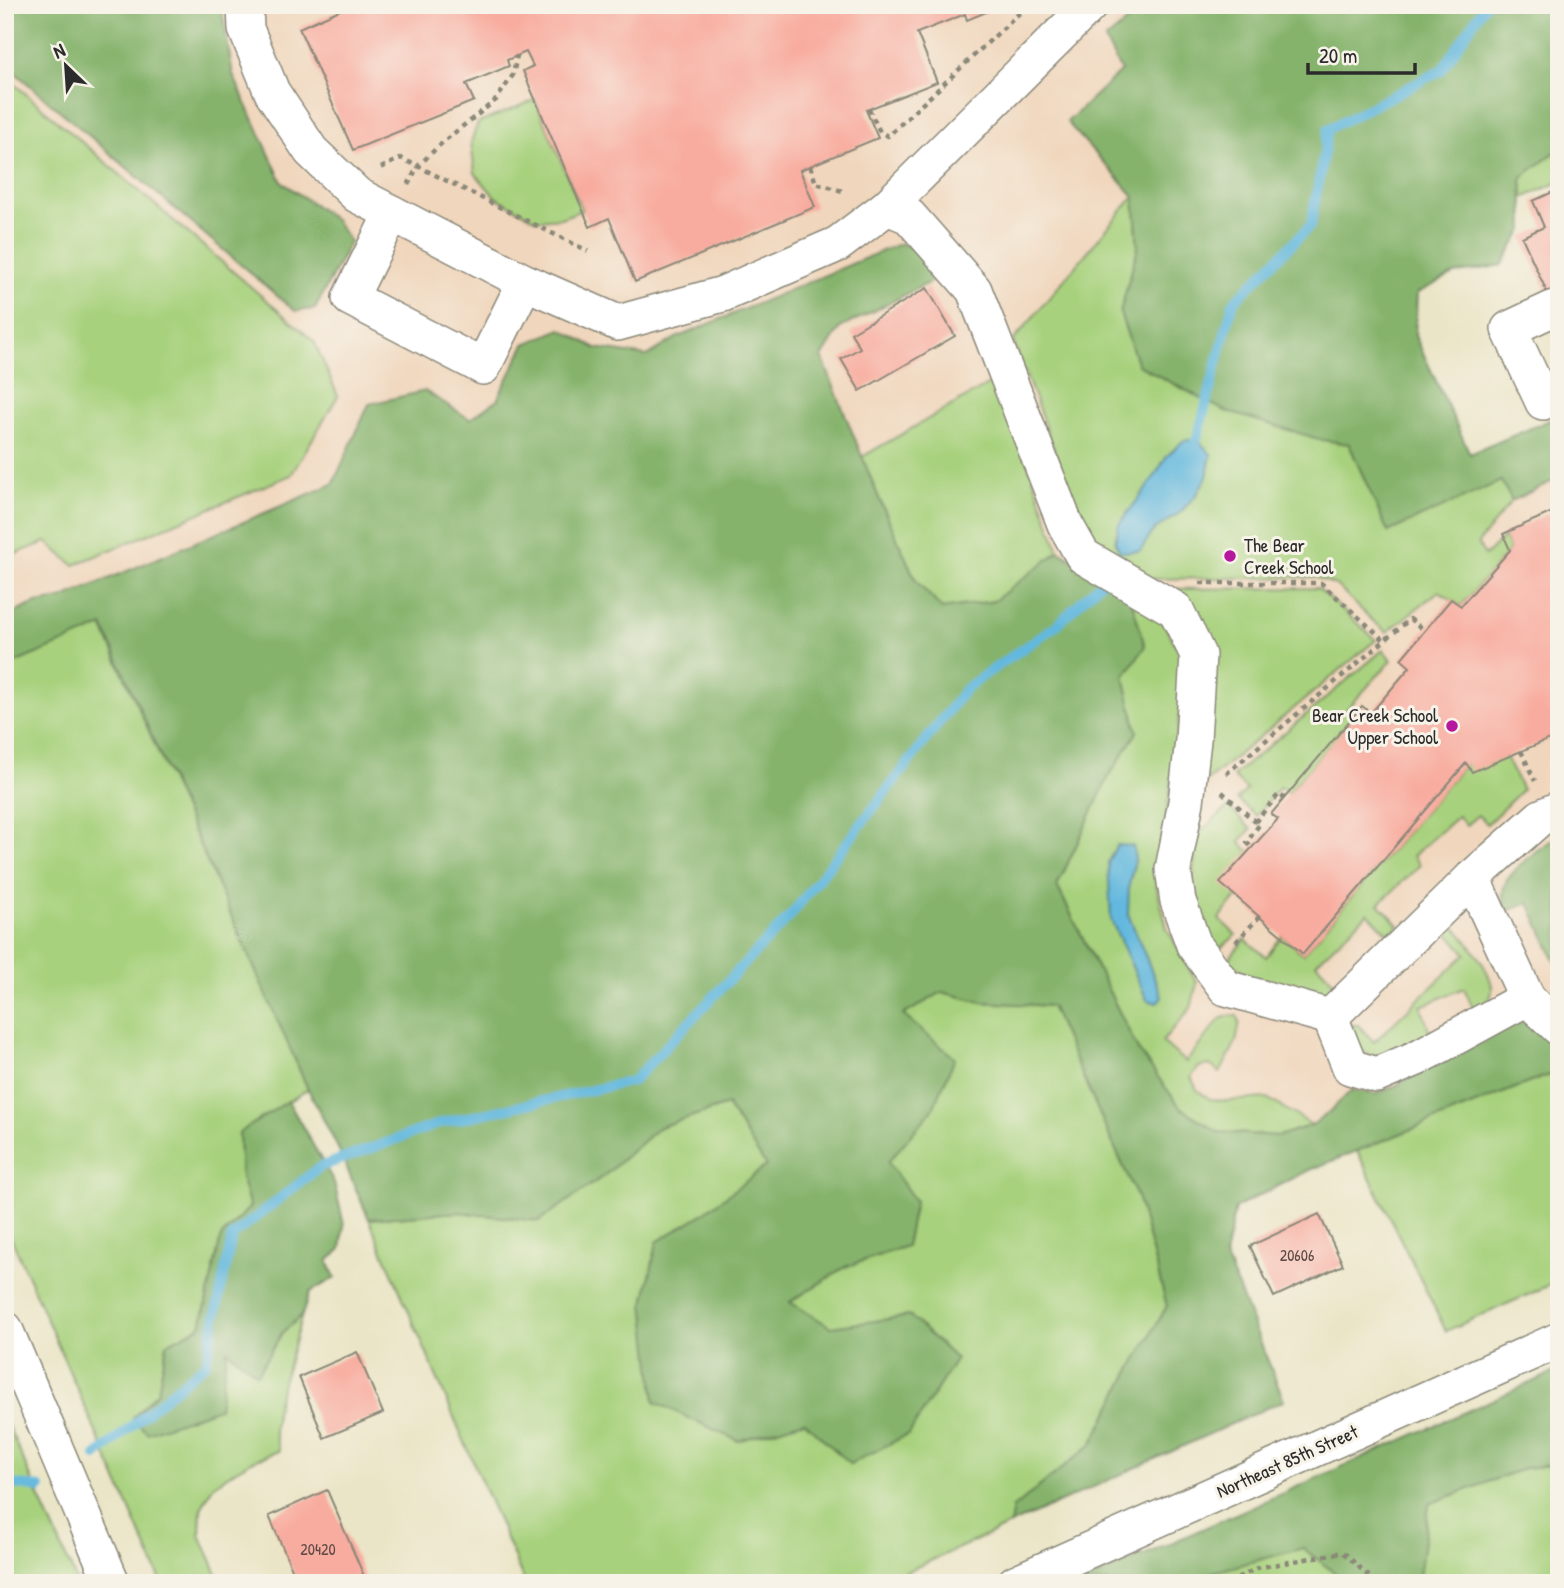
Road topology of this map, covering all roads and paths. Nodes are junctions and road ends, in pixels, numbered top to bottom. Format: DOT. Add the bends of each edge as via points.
graph roads {
  1 [pos="245,5"];
  2 [pos="1028,5"];
  3 [pos="1090,5"];
  4 [pos="517,55"];
  5 [pos="869,109"];
  6 [pos="418,166"];
  7 [pos="810,166"];
  8 [pos="371,172"];
  9 [pos="887,207"];
  10 [pos="392,213"];
  11 [pos="588,251"];
  12 [pos="525,282"];
  13 [pos="1554,308"];
  14 [pos="1559,395"];
  15 [pos="1198,583"];
  16 [pos="1425,631"];
  17 [pos="1385,640"];
  18 [pos="1521,751"];
  19 [pos="1535,782"];
  20 [pos="1200,793"];
  21 [pos="1284,798"];
  22 [pos="1559,809"];
  23 [pos="1255,822"];
  24 [pos="1252,848"];
  25 [pos="1472,878"];
  26 [pos="1527,998"];
  27 [pos="1330,1017"];
  28 [pos="1559,1028"];
  29 [pos="5,1329"];
  30 [pos="1559,1340"];
  31 [pos="112,1583"];
  32 [pos="1016,1583"];
  33 [pos="1229,1583"];
  34 [pos="1376,1583"];
  1 -- 10 [label="street" via="246,29 272,92 311,151 357,195"];
  2 -- 5 [label="path" via="888,136 880,132"];
  3 -- 9 [label="street"];
  4 -- 6 [label="path" via="513,75 496,100"];
  6 -- 8 [label="path" via="401,158"];
  6 -- 10 [label="path"];
  6 -- 11 [label="path"];
  7 -- 9 [label="path" via="816,183"];
  9 -- 12 [label="street" via="838,244 723,294 618,323"];
  9 -- 20 [label="street" via="909,216 974,290 1065,524 1083,556 1176,610 1198,655 1193,740"];
  10 -- 12 [label="street"];
  10 -- 12 [label="street" via="350,298 372,310 483,367"];
  13 -- 14 [label="street" via="1509,329 1543,402"];
  15 -- 17 [label="path" via="1321,583"];
  16 -- 17 [label="path" via="1410,619"];
  17 -- 20 [label="path"];
  18 -- 19 [label="path"];
  20 -- 23 [label="path"];
  20 -- 27 [label="street" via="1173,869 1178,901 1194,944 1226,988"];
  21 -- 23 [label="path" via="1279,794"];
  22 -- 25 [label="street" via="1541,817"];
  23 -- 24 [label="path" via="1259,825 1247,842"];
  25 -- 26 [label="street"];
  25 -- 27 [label="street"];
  26 -- 27 [label="street" via="1377,1075 1350,1067"];
  26 -- 28 [label="street"];
  29 -- 31 [label="street"];
  30 -- 32 [label="street, Northeast 85th Street"];
  33 -- 34 [label="path" via="1257,1568 1343,1552"];
}
